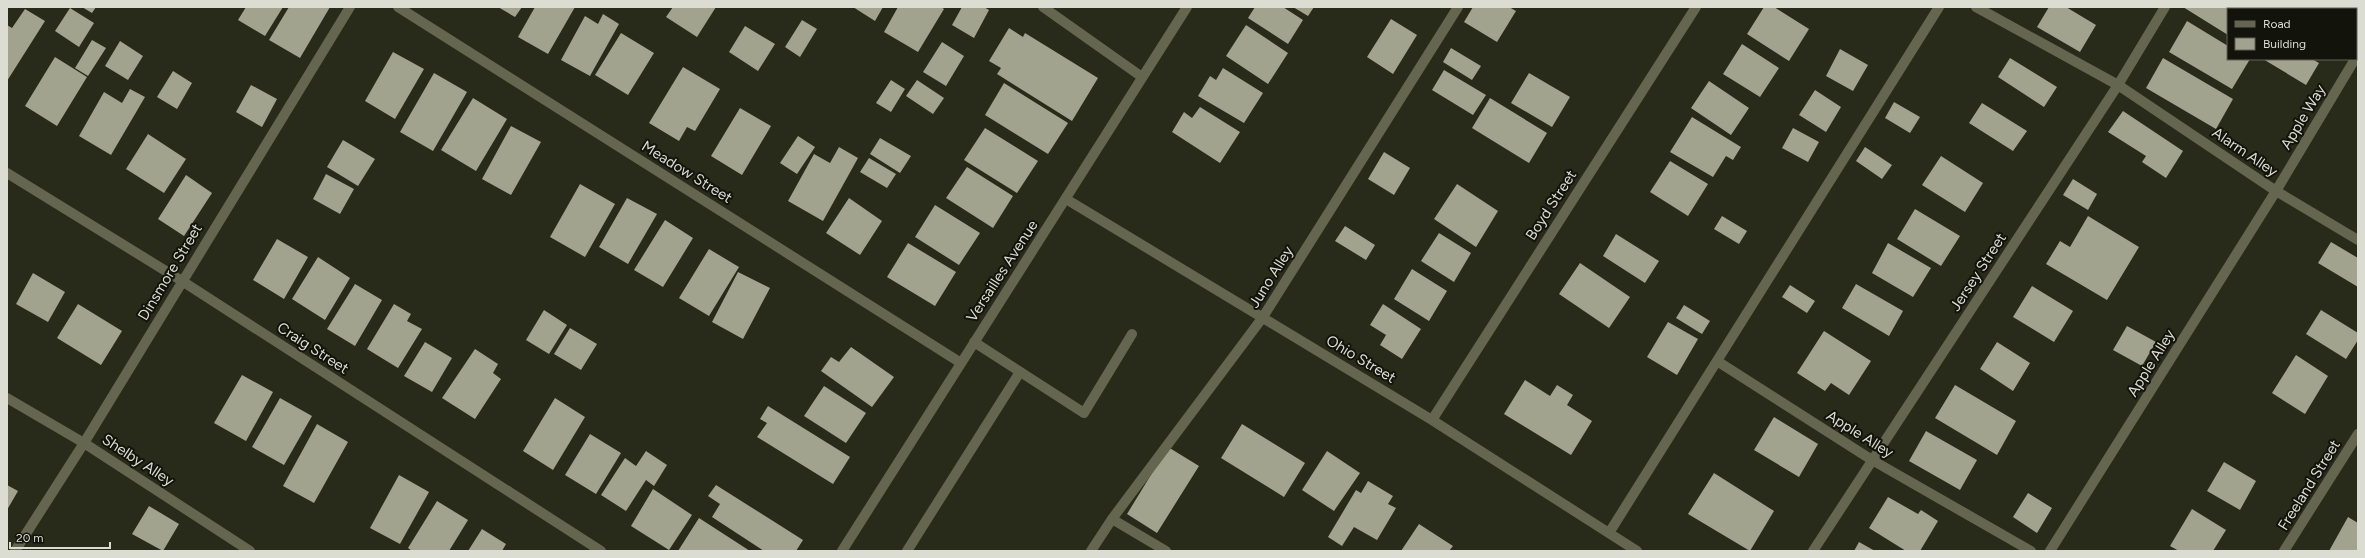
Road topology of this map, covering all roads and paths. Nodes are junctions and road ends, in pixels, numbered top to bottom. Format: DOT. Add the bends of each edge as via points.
graph roads {
  1 [pos="350,7"];
  2 [pos="398,7"];
  3 [pos="1043,7"];
  4 [pos="1187,7"];
  5 [pos="1458,7"];
  6 [pos="1696,7"];
  7 [pos="1938,7"];
  8 [pos="1976,7"];
  9 [pos="2165,7"];
  10 [pos="2354,60"];
  11 [pos="1142,77"];
  12 [pos="2118,85"];
  13 [pos="7,173"];
  14 [pos="2276,191"];
  15 [pos="1066,199"];
  16 [pos="2358,240"];
  17 [pos="182,281"];
  18 [pos="1263,317"];
  19 [pos="1132,334"];
  20 [pos="974,342"];
  21 [pos="1717,361"];
  22 [pos="961,363"];
  23 [pos="1020,372"];
  24 [pos="7,398"];
  25 [pos="1432,420"];
  26 [pos="2358,434"];
  27 [pos="84,443"];
  28 [pos="1872,460"];
  29 [pos="1112,519"];
  30 [pos="1609,533"];
  31 [pos="15,551"];
  32 [pos="250,551"];
  33 [pos="601,551"];
  34 [pos="842,551"];
  35 [pos="908,551"];
  36 [pos="1091,551"];
  37 [pos="1166,551"];
  38 [pos="1637,551"];
  39 [pos="1813,551"];
  40 [pos="2031,551"];
  41 [pos="2050,551"];
  42 [pos="2284,551"];
  1 -- 17 [label="street, Dinsmore Street"];
  2 -- 22 [label="street, Meadow Street"];
  3 -- 11 [label="street"];
  4 -- 11 [label="street, Versailles Avenue"];
  5 -- 18 [label="street, Juno Alley"];
  6 -- 25 [label="street, Boyd Street"];
  7 -- 21 [label="street"];
  8 -- 12 [label="street, Alarm Alley"];
  9 -- 12 [label="street, Jersey Street"];
  10 -- 14 [label="street, Apple Way"];
  11 -- 15 [label="street, Versailles Avenue"];
  12 -- 14 [label="street, Alarm Alley"];
  12 -- 28 [label="street, Jersey Street"];
  13 -- 17 [label="street, Craig Street"];
  14 -- 16 [label="street, Alarm Alley"];
  14 -- 41 [label="street, Apple Alley"];
  15 -- 18 [label="street, Ohio Street"];
  15 -- 20 [label="street, Versailles Avenue"];
  17 -- 27 [label="street, Dinsmore Street"];
  17 -- 33 [label="street, Craig Street"];
  18 -- 25 [label="street, Ohio Street"];
  18 -- 29 [label="street, Juno Alley"];
  19 -- 23 [label="street" via="1084,413"];
  20 -- 22 [label="street, Versailles Avenue"];
  20 -- 23 [label="street"];
  21 -- 28 [label="street, Apple Alley"];
  21 -- 30 [label="street"];
  22 -- 34 [label="street, Versailles Avenue"];
  23 -- 35 [label="street"];
  24 -- 27 [label="street, Shelby Alley"];
  25 -- 30 [label="street, Ohio Street"];
  26 -- 42 [label="street, Freeland Street"];
  27 -- 31 [label="street, Dinsmore Street"];
  27 -- 32 [label="street, Shelby Alley"];
  28 -- 39 [label="street, Jersey Street"];
  28 -- 40 [label="street, Apple Alley"];
  29 -- 36 [label="street, Juno Alley"];
  29 -- 37 [label="street"];
  30 -- 38 [label="street, Ohio Street"];
}
